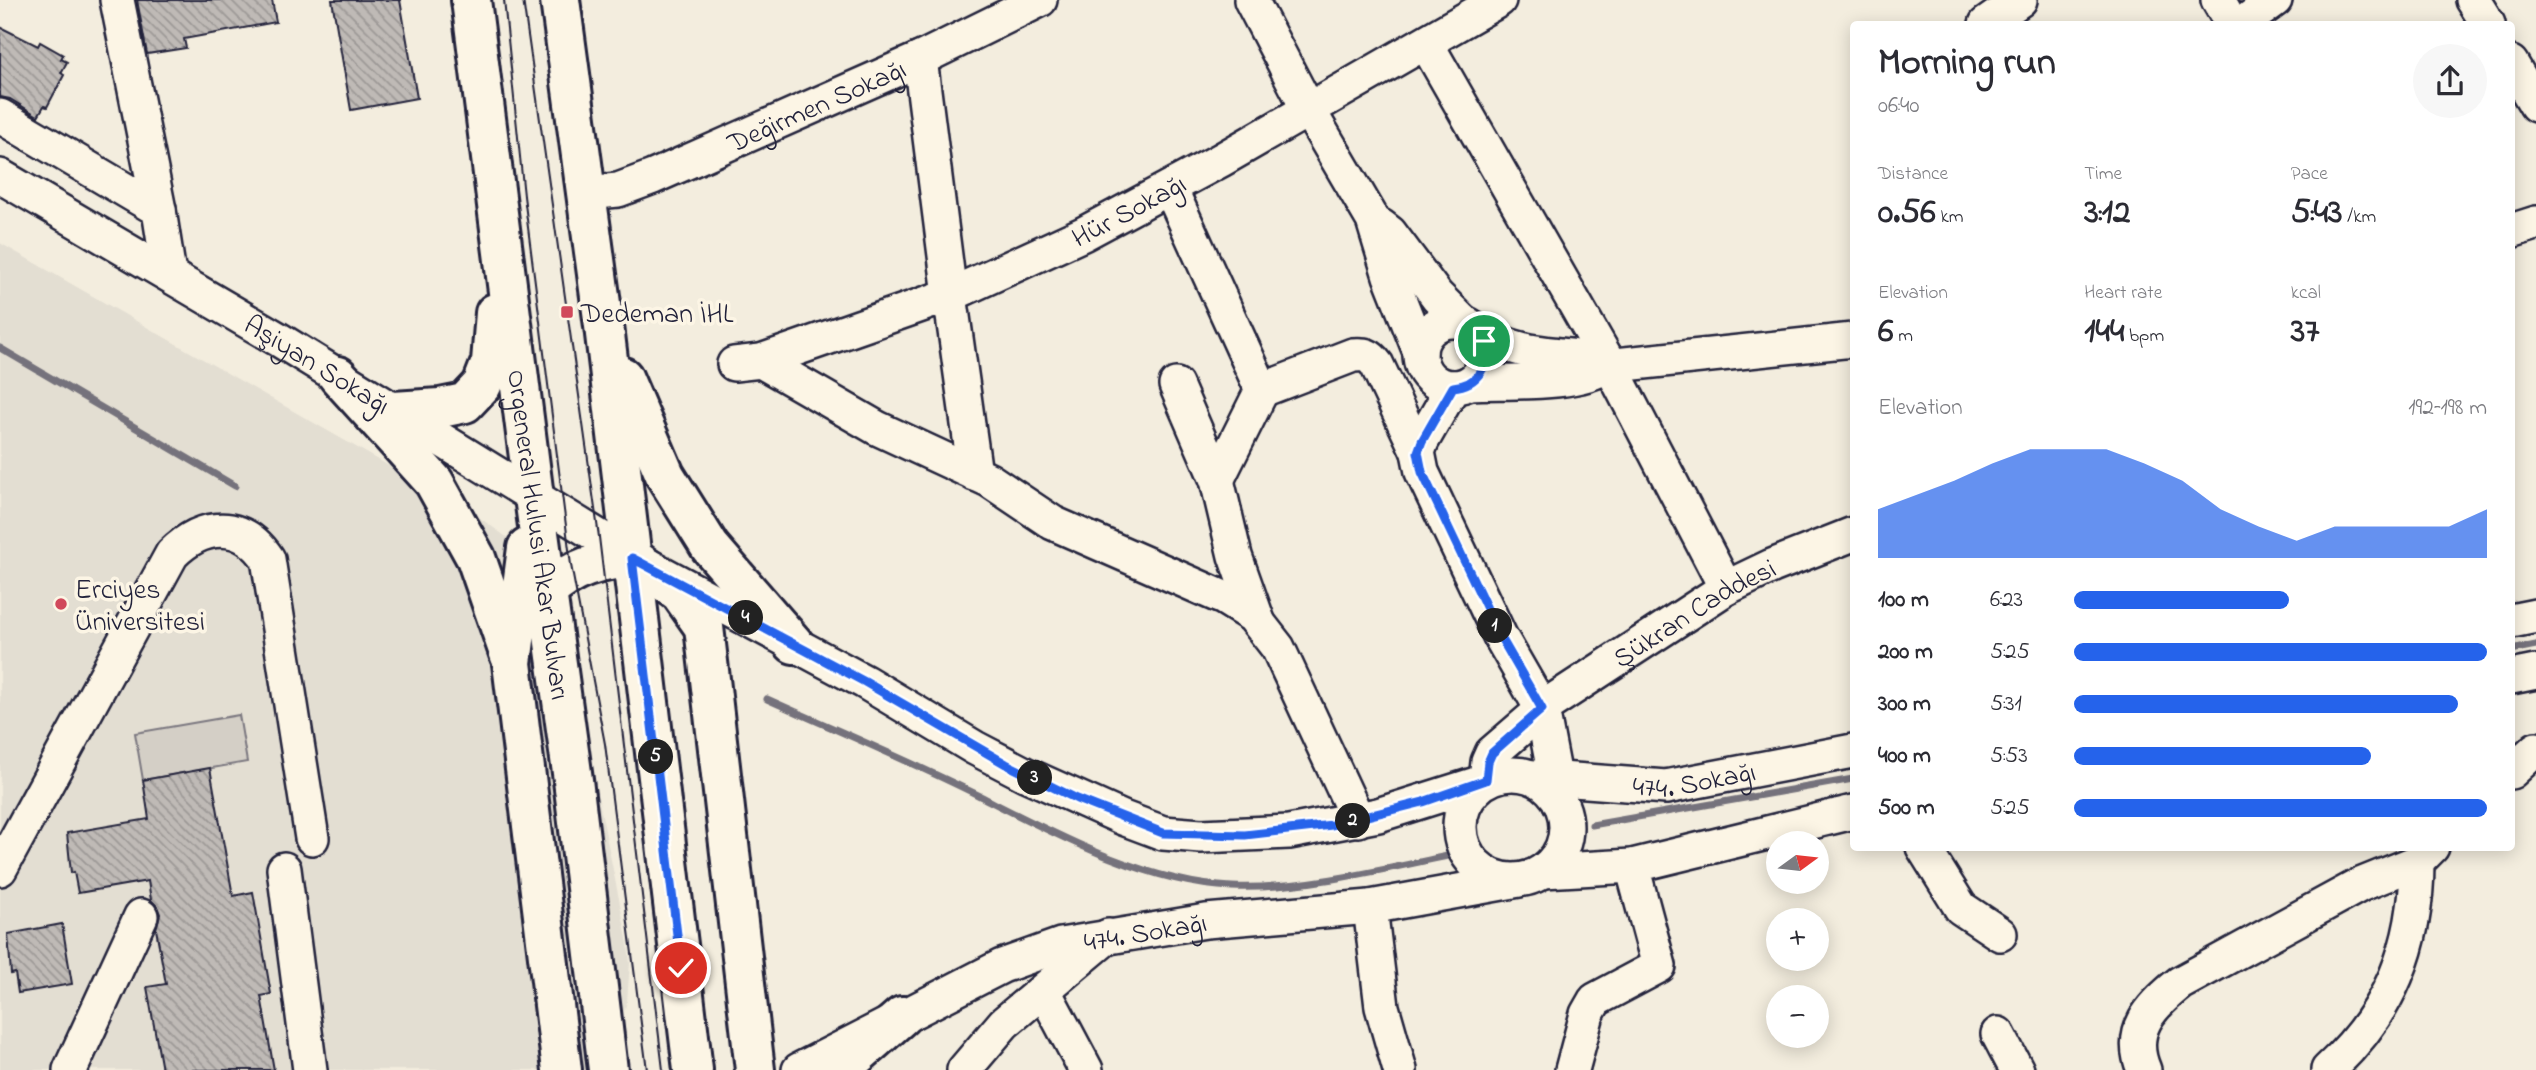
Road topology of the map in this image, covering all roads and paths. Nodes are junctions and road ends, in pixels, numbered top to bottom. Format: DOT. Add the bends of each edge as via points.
graph roads {
  1 [pos="117,0"];
  2 [pos="471,0"];
  3 [pos="560,0"];
  4 [pos="1040,0"];
  5 [pos="1251,0"];
  6 [pos="1499,0"];
  7 [pos="2020,0"];
  8 [pos="2218,0"];
  9 [pos="2275,0"];
  10 [pos="2473,0"];
  11 [pos="1990,21"];
  12 [pos="2230,21"];
  13 [pos="2246,21"];
  14 [pos="2486,21"];
  15 [pos="1426,43"];
  16 [pos="920,59"];
  17 [pos="2515,71"];
  18 [pos="2536,105"];
  19 [pos="1308,109"];
  20 [pos="0,116"];
  21 [pos="0,176"];
  22 [pos="1170,188"];
  23 [pos="586,193"];
  24 [pos="159,210"];
  25 [pos="1373,220"];
  26 [pos="2536,223"];
  27 [pos="2515,229"];
  28 [pos="502,248"];
  29 [pos="169,274"];
  30 [pos="950,295"];
  31 [pos="604,326"];
  32 [pos="1472,329"];
  33 [pos="1850,340"];
  34 [pos="1420,352"];
  35 [pos="1608,365"];
  36 [pos="338,376"];
  37 [pos="1176,385"];
  38 [pos="1462,385"];
  39 [pos="1262,390"];
  40 [pos="394,411"];
  41 [pos="1418,452"];
  42 [pos="975,474"];
  43 [pos="1217,480"];
  44 [pos="534,497"];
  45 [pos="1850,535"];
  46 [pos="632,558"];
  47 [pos="1726,589"];
  48 [pos="547,592"];
  49 [pos="2536,616"];
  50 [pos="2515,620"];
  51 [pos="1258,621"];
  52 [pos="794,644"];
  53 [pos="512,663"];
  54 [pos="2536,672"];
  55 [pos="2515,676"];
  56 [pos="1542,709"];
  57 [pos="2536,749"];
  58 [pos="1850,752"];
  59 [pos="2515,768"];
  60 [pos="1485,781"];
  61 [pos="1549,786"];
  62 [pos="1850,813"];
  63 [pos="1358,820"];
  64 [pos="312,838"];
  65 [pos="1925,851"];
  66 [pos="2424,854"];
  67 [pos="1632,866"];
  68 [pos="0,869"];
  69 [pos="285,869"];
  70 [pos="1531,876"];
  71 [pos="1370,907"];
  72 [pos="141,916"];
  73 [pos="2000,934"];
  74 [pos="1109,936"];
  75 [pos="1044,991"];
  76 [pos="902,1016"];
  77 [pos="1998,1034"];
  78 [pos="973,1066"];
  79 [pos="70,1070"];
  80 [pos="310,1070"];
  81 [pos="562,1070"];
  82 [pos="608,1070"];
  83 [pos="693,1070"];
  84 [pos="755,1070"];
  85 [pos="799,1070"];
  86 [pos="840,1070"];
  87 [pos="1087,1070"];
  88 [pos="1400,1070"];
  89 [pos="1572,1070"];
  90 [pos="2017,1070"];
  91 [pos="2144,1070"];
  92 [pos="2328,1070"];
  1 -- 24 [label="street"];
  2 -- 28 [label="main road, Orgeneral Hulusi Akar Bulvarı"];
  3 -- 23 [label="main road"];
  4 -- 16 [label="street, Değirmen Sokağı"];
  5 -- 19 [label="street"];
  6 -- 15 [label="street, Hür Sokağı"];
  7 -- 11 [label="street"];
  8 -- 12 [label="street"];
  9 -- 13 [label="street"];
  10 -- 14 [label="street"];
  15 -- 19 [label="street, Hür Sokağı"];
  15 -- 35 [label="street"];
  16 -- 23 [label="street, Değirmen Sokağı" via="653,177 618,190"];
  16 -- 30 [label="street"];
  17 -- 18 [label="street"];
  19 -- 22 [label="street, Hür Sokağı"];
  19 -- 25 [label="street"];
  20 -- 24 [label="street"];
  21 -- 29 [label="street, Aşiyan Sokağı"];
  22 -- 30 [label="street, Hür Sokağı"];
  22 -- 39 [label="street"];
  23 -- 31 [label="main road"];
  24 -- 29 [label="street"];
  25 -- 32 [label="street" via="1390,233 1437,296"];
  25 -- 34 [label="street"];
  26 -- 27 [label="street"];
  28 -- 40 [label="main road" via="491,362 482,385 465,403"];
  28 -- 44 [label="main road, Orgeneral Hulusi Akar Bulvarı"];
  29 -- 36 [label="street, Aşiyan Sokağı"];
  30 -- 42 [label="street"];
  30 -- 42 [label="street, Hür Sokağı" via="748,362"];
  31 -- 46 [label="main road"];
  31 -- 52 [label="main road" via="665,475 710,547"];
  32 -- 34 [label="street" via="1445,322 1426,335"];
  32 -- 35 [label="street" via="1527,351 1573,355"];
  32 -- 38 [label="street" via="1486,347 1485,365 1479,375"];
  33 -- 35 [label="street"];
  34 -- 38 [label="street" via="1427,375 1442,385"];
  35 -- 38 [label="street" via="1574,378"];
  35 -- 47 [label="street"];
  36 -- 40 [label="street, Aşiyan Sokağı"];
  36 -- 53 [label="main road" via="434,482 476,558"];
  37 -- 43 [label="street"];
  38 -- 41 [label="street"];
  39 -- 41 [label="street" via="1365,354 1377,365"];
  39 -- 43 [label="street"];
  40 -- 44 [label="street, Aşiyan Sokağı"];
  41 -- 56 [label="street" via="1422,472 1500,636"];
  42 -- 51 [label="street" via="1053,523 1224,598"];
  43 -- 51 [label="street" via="1235,556"];
  44 -- 46 [label="street, Aşiyan Sokağı"];
  44 -- 48 [label="main road, Orgeneral Hulusi Akar Bulvarı"];
  44 -- 53 [label="main road"];
  45 -- 47 [label="street, Şükran Caddesi"];
  46 -- 48 [label="main road" via="595,562"];
  46 -- 52 [label="street"];
  46 -- 83 [label="main road"];
  46 -- 84 [label="main road" via="680,593 704,627"];
  47 -- 56 [label="street, Şükran Caddesi"];
  48 -- 82 [label="main road, Orgeneral Hulusi Akar Bulvarı"];
  49 -- 50 [label="street"];
  51 -- 63 [label="street" via="1278,648"];
  52 -- 63 [label="street" via="975,748 1077,799 1163,833 1245,835"];
  53 -- 81 [label="main road"];
  54 -- 55 [label="street"];
  56 -- 60 [label="street, Şükran Caddesi" via="1492,753"];
  56 -- 61 [label="street"];
  57 -- 59 [label="street"];
  58 -- 61 [label="street, 474. Sokağı" via="1666,787"];
  60 -- 61 [label="street" via="1507,774"];
  60 -- 63 [label="street"];
  60 -- 70 [label="street" via="1461,813 1465,851 1493,877"];
  61 -- 70 [label="street" via="1566,827 1564,840 1560,852"];
  62 -- 67 [label="street, 474. Sokağı"];
  64 -- 68 [label="street" via="268,559 247,538 215,530 194,537 172,554"];
  65 -- 73 [label="street" via="1961,908"];
  66 -- 91 [label="street" via="2180,984 2155,1004 2143,1023 2138,1046"];
  66 -- 92 [label="street" via="2413,920 2397,976 2362,1035"];
  67 -- 70 [label="street, 474. Sokağı"];
  67 -- 89 [label="street" via="1659,966 1595,1000"];
  69 -- 80 [label="street"];
  70 -- 71 [label="street, 474. Sokağı"];
  71 -- 74 [label="street, 474. Sokağı" via="1206,921"];
  71 -- 88 [label="street" via="1382,1007"];
  72 -- 79 [label="street"];
  74 -- 75 [label="street"];
  74 -- 76 [label="street, 474. Sokağı" via="1061,945 1002,966"];
  75 -- 78 [label="street" via="1004,1023"];
  75 -- 87 [label="street"];
  76 -- 85 [label="street, 474. Sokağı"];
  76 -- 86 [label="main road"];
  77 -- 90 [label="street"];
}
